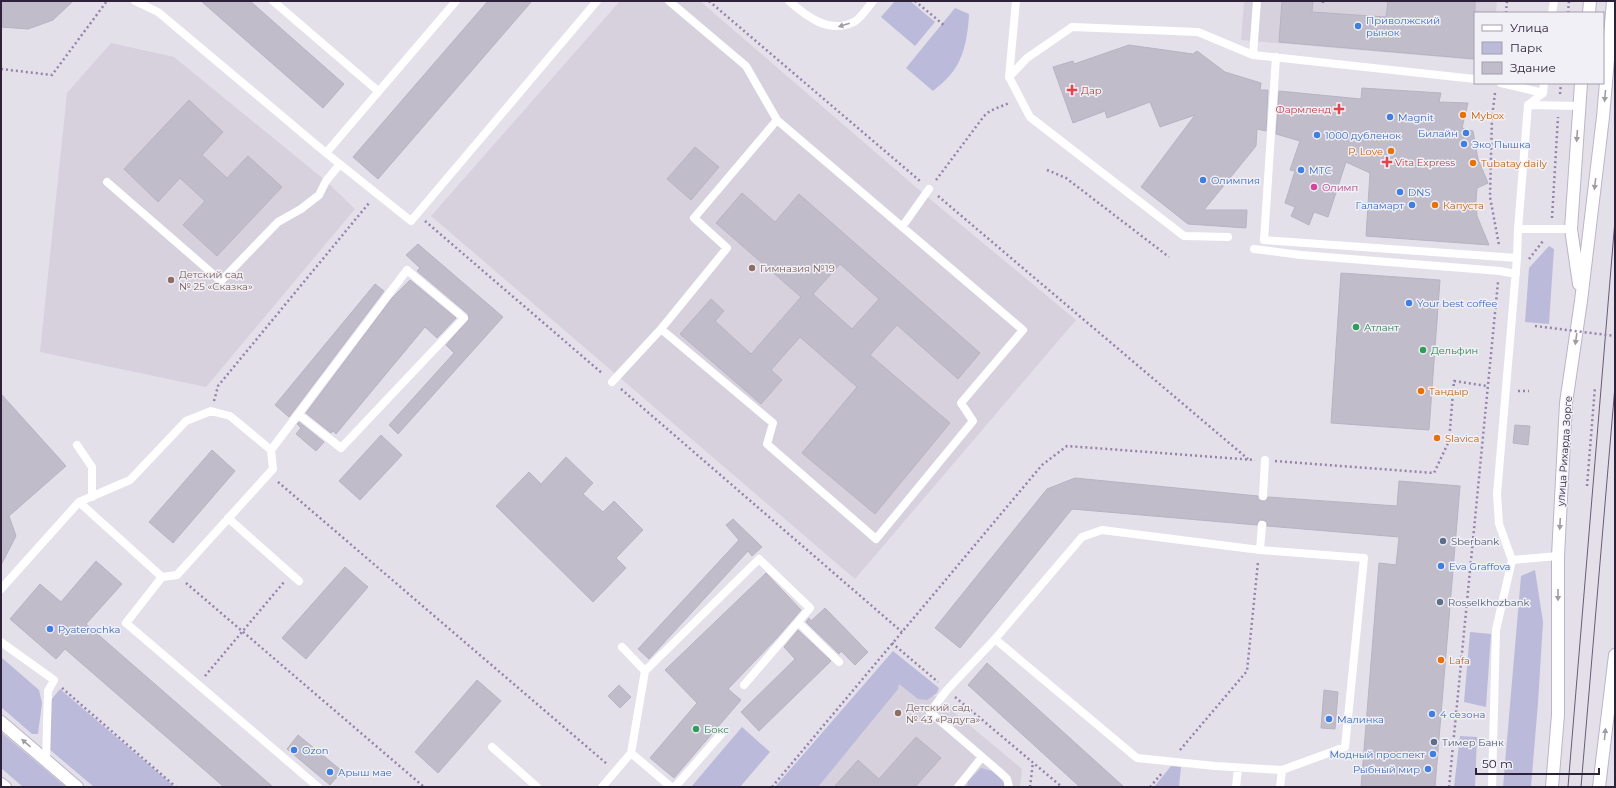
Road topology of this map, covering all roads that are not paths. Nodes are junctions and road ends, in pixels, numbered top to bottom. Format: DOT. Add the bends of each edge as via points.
graph roads {
  1 [pos="136,1"];
  2 [pos="273,1"];
  3 [pos="456,1"];
  4 [pos="597,1"];
  5 [pos="669,1"];
  6 [pos="789,1"];
  7 [pos="873,1"];
  8 [pos="1016,1"];
  9 [pos="1258,1"];
  10 [pos="1554,1"];
  11 [pos="1590,1"];
  12 [pos="1613,1"];
  13 [pos="1552,12"];
  14 [pos="1589,12"];
  15 [pos="1253,55"];
  16 [pos="1276,57"];
  17 [pos="1009,77"];
  18 [pos="1474,80"];
  19 [pos="1505,84"];
  20 [pos="1544,84"];
  21 [pos="1582,84"];
  22 [pos="378,92"];
  23 [pos="1543,93"];
  24 [pos="1528,105"];
  25 [pos="1579,106"];
  26 [pos="777,120"];
  27 [pos="326,153"];
  28 [pos="340,164"];
  29 [pos="107,182"];
  30 [pos="930,188"];
  31 [pos="902,227"];
  32 [pos="1518,229"];
  33 [pos="1571,229"];
  34 [pos="1228,237"];
  35 [pos="1254,249"];
  36 [pos="1517,258"];
  37 [pos="1516,274"];
  38 [pos="1581,301"];
  39 [pos="661,329"];
  40 [pos="612,382"];
  41 [pos="298,414"];
  42 [pos="76,445"];
  43 [pos="271,450"];
  44 [pos="1265,460"];
  45 [pos="92,496"];
  46 [pos="1263,496"];
  47 [pos="79,502"];
  48 [pos="228,518"];
  49 [pos="1262,525"];
  50 [pos="1260,550"];
  51 [pos="1558,556"];
  52 [pos="1512,560"];
  53 [pos="162,577"];
  54 [pos="299,581"];
  55 [pos="1,589"];
  56 [pos="798,622"];
  57 [pos="995,639"];
  58 [pos="1,642"];
  59 [pos="622,647"];
  60 [pos="1615,655"];
  61 [pos="840,662"];
  62 [pos="645,671"];
  63 [pos="1614,671"];
  64 [pos="744,685"];
  65 [pos="1,722"];
  66 [pos="722,734"];
  67 [pos="492,747"];
  68 [pos="631,753"];
  69 [pos="982,757"];
  70 [pos="46,760"];
  71 [pos="1238,768"];
  72 [pos="1282,770"];
  73 [pos="1,784"];
  74 [pos="5,787"];
  75 [pos="77,787"];
  76 [pos="318,787"];
  77 [pos="537,787"];
  78 [pos="602,787"];
  79 [pos="671,787"];
  80 [pos="675,787"];
  81 [pos="958,787"];
  82 [pos="1009,787"];
  83 [pos="1236,787"];
  84 [pos="1280,787"];
  85 [pos="1492,787"];
  86 [pos="1552,787"];
  87 [pos="1599,787"];
  1 -- 27 [label="lane" via="158,12"];
  2 -- 22 [label="lane"];
  3 -- 22 [label="lane"];
  4 -- 28 [label="lane" via="411,221"];
  5 -- 26 [label="lane" via="746,66"];
  7 -- 6 [label="lane, one-way" via="855,21 837,27 819,24"];
  8 -- 17 [label="lane"];
  9 -- 15 [label="lane"];
  10 -- 13 [label="lane"];
  11 -- 14 [label="main road"];
  12 -- 38 [label="main road, улица Рихарда Зорге, one-way" via="1603,117"];
  15 -- 16 [label="lane"];
  15 -- 17 [label="lane" via="1198,32 1072,27 1027,58"];
  16 -- 18 [label="lane"];
  16 -- 36 [label="lane" via="1264,240"];
  17 -- 34 [label="lane" via="1030,117 1184,236"];
  19 -- 23 [label="lane"];
  20 -- 23 [label="lane"];
  21 -- 25 [label="main road"];
  22 -- 27 [label="lane"];
  23 -- 24 [label="lane"];
  24 -- 25 [label="lane"];
  24 -- 32 [label="lane"];
  25 -- 33 [label="main road, one-way"];
  26 -- 31 [label="lane"];
  26 -- 39 [label="lane" via="694,218 727,248"];
  27 -- 28 [label="lane"];
  28 -- 29 [label="lane" via="326,181 319,195 278,222 221,282"];
  30 -- 31 [label="lane"];
  31 -- 39 [label="lane" via="1023,330 961,403 973,421 876,538 767,444 772,423"];
  32 -- 33 [label="lane"];
  32 -- 36 [label="lane"];
  33 -- 38 [label="main road"];
  35 -- 37 [label="lane"];
  36 -- 37 [label="lane"];
  37 -- 52 [label="lane" via="1498,494 1499,524"];
  38 -- 51 [label="main road, улица Рихарда Зорге, one-way" via="1566,403"];
  39 -- 40 [label="lane"];
  41 -- 41 [label="lane" via="341,448 464,318 407,270"];
  41 -- 43 [label="lane"];
  42 -- 45 [label="lane" via="92,467"];
  43 -- 45 [label="lane" via="230,416 211,411 186,421 130,480"];
  43 -- 48 [label="lane" via="273,469"];
  44 -- 46 [label="lane"];
  45 -- 47 [label="lane"];
  47 -- 53 [label="lane"];
  47 -- 55 [label="lane"];
  48 -- 53 [label="lane" via="177,575"];
  48 -- 54 [label="lane"];
  49 -- 50 [label="lane"];
  50 -- 57 [label="lane" via="1102,530 1082,537"];
  50 -- 72 [label="lane" via="1364,558 1345,747"];
  51 -- 52 [label="lane"];
  51 -- 86 [label="main road, улица Рихарда Зорге, one-way" via="1558,715"];
  52 -- 85 [label="lane" via="1496,630"];
  53 -- 76 [label="lane" via="126,622"];
  56 -- 61 [label="lane"];
  56 -- 62 [label="lane" via="810,608 759,559"];
  56 -- 64 [label="lane"];
  57 -- 69 [label="lane" via="930,712"];
  57 -- 71 [label="lane" via="1137,758"];
  58 -- 70 [label="lane" via="54,680 48,691"];
  59 -- 62 [label="lane"];
  60 -- 63 [label="main road"];
  62 -- 68 [label="lane"];
  87 -- 63 [label="main road, one-way"];
  70 -- 65 [label="main road, one-way"];
  66 -- 80 [label="lane"];
  67 -- 77 [label="lane"];
  68 -- 78 [label="lane"];
  68 -- 79 [label="lane"];
  69 -- 81 [label="lane"];
  69 -- 82 [label="lane" via="1007,779"];
  70 -- 75 [label="main road"];
  71 -- 72 [label="lane"];
  71 -- 83 [label="lane"];
  72 -- 84 [label="lane"];
  73 -- 74 [label="main road"];
}
